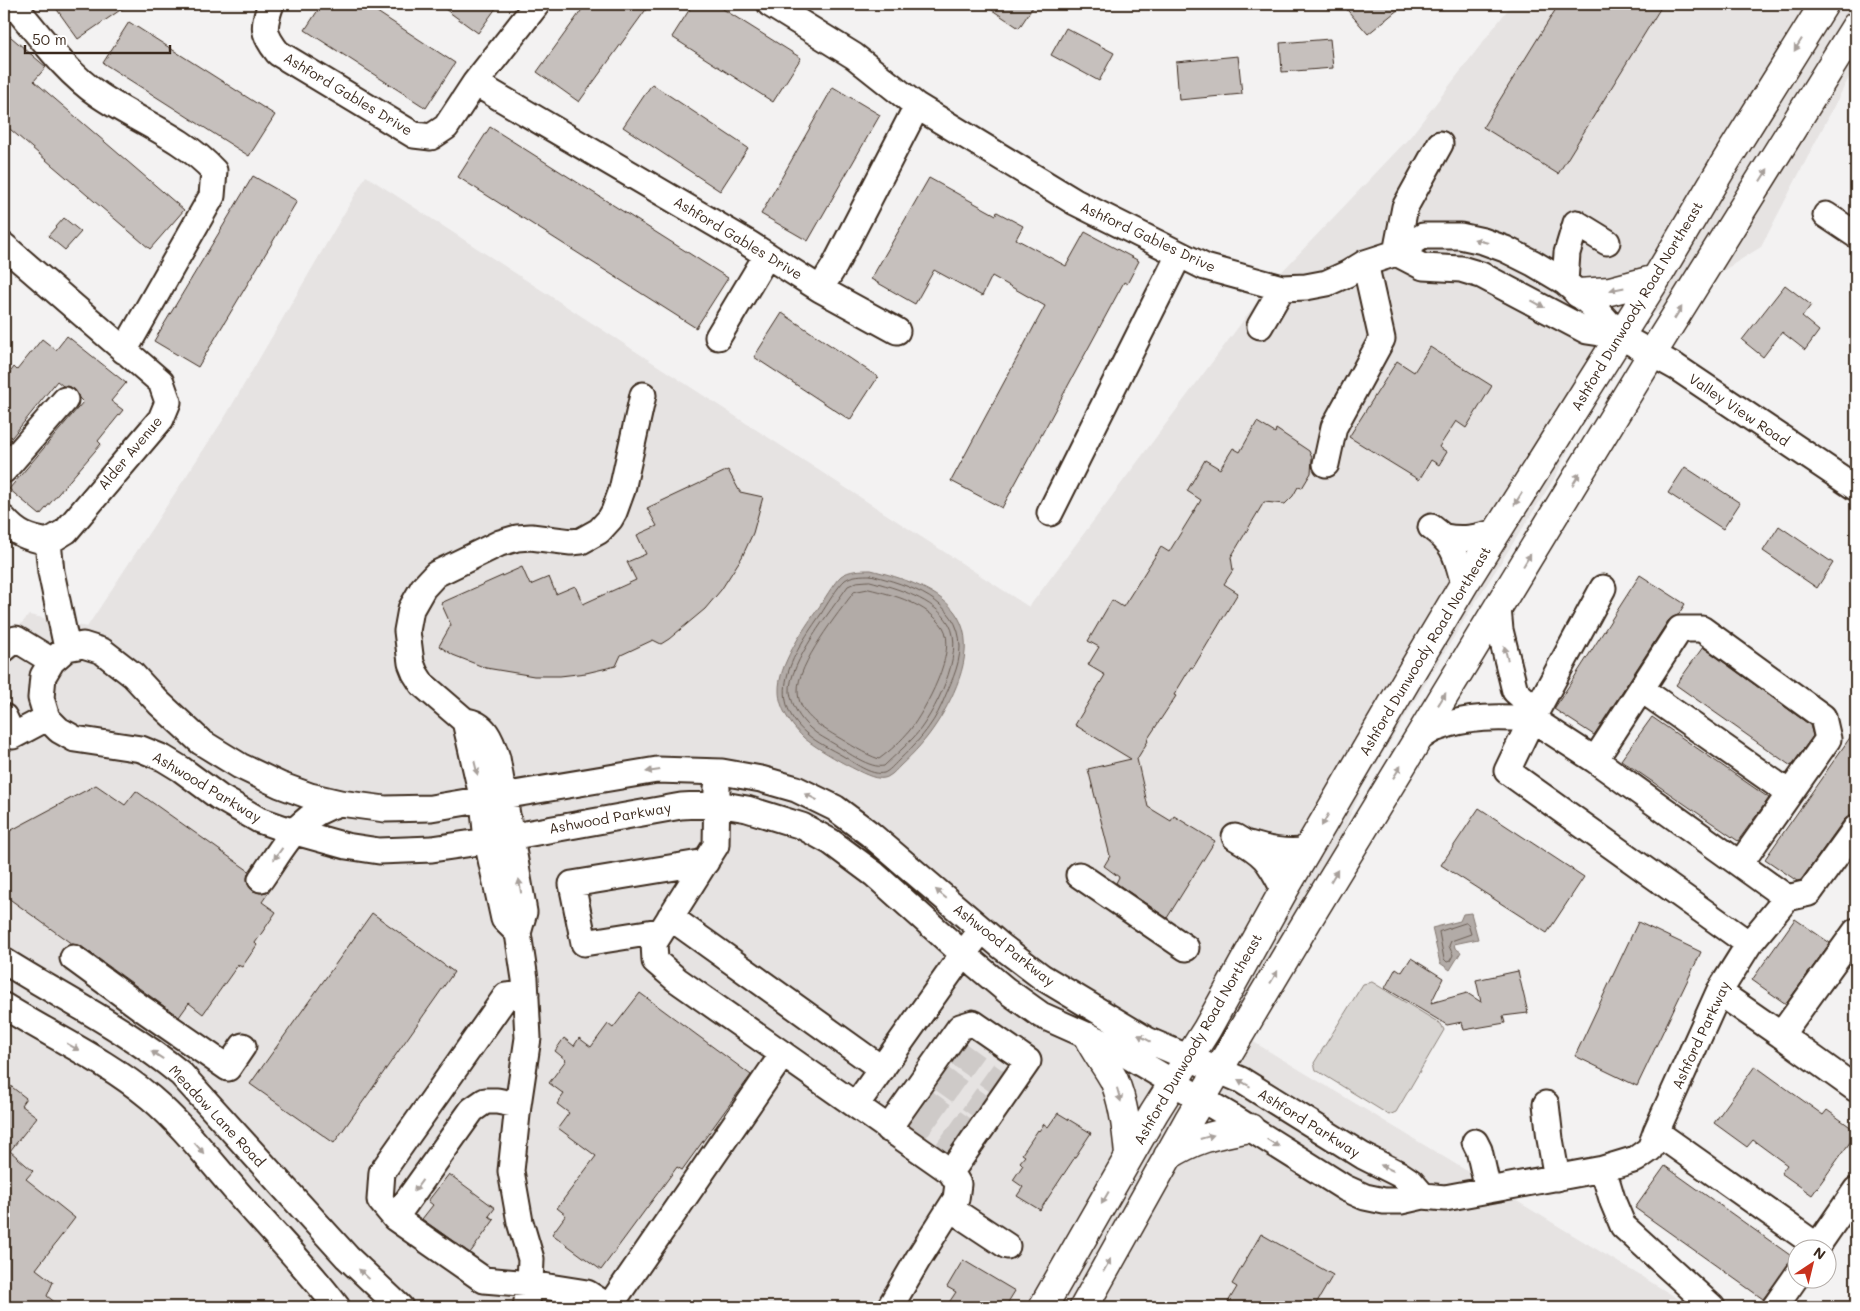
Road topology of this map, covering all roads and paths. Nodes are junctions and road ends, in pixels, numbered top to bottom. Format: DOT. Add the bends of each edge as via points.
graph roads {
  1 [pos="7,4"];
  2 [pos="13,4"];
  3 [pos="272,4"];
  4 [pos="537,4"];
  5 [pos="770,4"];
  6 [pos="1824,4"];
  7 [pos="4,8"];
  8 [pos="1856,26"];
  9 [pos="476,83"];
  10 [pos="917,106"];
  11 [pos="1440,144"];
  12 [pos="1826,215"];
  13 [pos="1576,224"];
  14 [pos="1856,234"];
  15 [pos="1607,242"];
  16 [pos="4,246"];
  17 [pos="1396,252"];
  18 [pos="1179,254"];
  19 [pos="768,255"];
  20 [pos="1526,259"];
  21 [pos="1364,263"];
  22 [pos="1656,278"];
  23 [pos="1504,285"];
  24 [pos="1282,288"];
  25 [pos="1571,288"];
  26 [pos="820,289"];
  27 [pos="1260,326"];
  28 [pos="897,330"];
  29 [pos="1620,336"];
  30 [pos="718,337"];
  31 [pos="124,350"];
  32 [pos="1652,354"];
  33 [pos="643,396"];
  34 [pos="65,400"];
  35 [pos="1326,464"];
  36 [pos="4,470"];
  37 [pos="1856,488"];
  38 [pos="1050,513"];
  39 [pos="4,520"];
  40 [pos="1498,532"];
  41 [pos="48,542"];
  42 [pos="1464,584"];
  43 [pos="1604,588"];
  44 [pos="1498,608"];
  45 [pos="4,649"];
  46 [pos="60,654"];
  47 [pos="1641,689"];
  48 [pos="4,718"];
  49 [pos="47,718"];
  50 [pos="1532,719"];
  51 [pos="1417,740"];
  52 [pos="1595,760"];
  53 [pos="716,772"];
  54 [pos="1789,793"];
  55 [pos="494,798"];
  56 [pos="340,803"];
  57 [pos="717,804"];
  58 [pos="1856,828"];
  59 [pos="294,832"];
  60 [pos="512,836"];
  61 [pos="487,841"];
  62 [pos="1308,850"];
  63 [pos="706,862"];
  64 [pos="1740,864"];
  65 [pos="1079,875"];
  66 [pos="260,878"];
  67 [pos="1284,890"];
  68 [pos="1787,898"];
  69 [pos="665,924"];
  70 [pos="983,930"];
  71 [pos="1856,931"];
  72 [pos="518,933"];
  73 [pos="1749,944"];
  74 [pos="1186,948"];
  75 [pos="963,954"];
  76 [pos="4,960"];
  77 [pos="51,990"];
  78 [pos="1719,992"];
  79 [pos="526,994"];
  80 [pos="4,1006"];
  81 [pos="31,1023"];
  82 [pos="1781,1035"];
  83 [pos="1088,1037"];
  84 [pos="242,1046"];
  85 [pos="783,1054"];
  86 [pos="1188,1058"];
  87 [pos="882,1069"];
  88 [pos="1219,1071"];
  89 [pos="1173,1083"];
  90 [pos="1856,1089"];
  91 [pos="1201,1100"];
  92 [pos="1546,1104"];
  93 [pos="518,1105"];
  94 [pos="856,1105"];
  95 [pos="907,1110"];
  96 [pos="1250,1128"];
  97 [pos="1656,1132"];
  98 [pos="1475,1142"];
  99 [pos="963,1149"];
  100 [pos="1129,1155"];
  101 [pos="1168,1156"];
  102 [pos="1603,1169"];
  103 [pos="1557,1178"];
  104 [pos="1488,1190"];
  105 [pos="1856,1190"];
  106 [pos="1424,1196"];
  107 [pos="951,1209"];
  108 [pos="395,1218"];
  109 [pos="1802,1238"];
  110 [pos="1823,1238"];
  111 [pos="1007,1246"];
  112 [pos="1788,1288"];
  113 [pos="528,1296"];
  114 [pos="337,1307"];
  115 [pos="400,1307"];
  116 [pos="609,1307"];
  117 [pos="890,1307"];
  118 [pos="1043,1307"];
  119 [pos="1084,1307"];
  120 [pos="1712,1307"];
  121 [pos="1775,1307"];
  1 -- 7 [label="street"];
  2 -- 31 [label="street" via="63,64 98,95 199,155 214,170 212,196"];
  3 -- 9 [label="street, Ashford Gables Drive" via="266,19 266,38 278,52 414,135 431,137 446,127"];
  4 -- 9 [label="street, Ashford Gables Drive"];
  5 -- 10 [label="street, Ashford Gables Drive" via="854,56"];
  6 -- 22 [label="main road, Ashford Dunwoody Road Northeast, one-way"];
  32 -- 8 [label="main road, one-way"];
  9 -- 19 [label="street, Ashford Gables Drive"];
  10 -- 18 [label="street, Ashford Gables Drive" via="1075,202"];
  10 -- 26 [label="street"];
  11 -- 17 [label="street" via="1405,207"];
  12 -- 14 [label="street"];
  13 -- 15 [label="street"];
  13 -- 20 [label="street" via="1559,244"];
  13 -- 25 [label="street" via="1567,253"];
  16 -- 31 [label="street, Alder Avenue"];
  20 -- 17 [label="street, Ashford Gables Drive, one-way" via="1483,241 1460,236 1423,236"];
  17 -- 21 [label="street, Ashford Gables Drive"];
  17 -- 23 [label="street" via="1423,267 1461,269"];
  18 -- 24 [label="street, Ashford Gables Drive" via="1204,267"];
  18 -- 38 [label="street"];
  19 -- 26 [label="street, Ashford Gables Drive"];
  19 -- 30 [label="street"];
  20 -- 23 [label="street"];
  20 -- 25 [label="street, Ashford Gables Drive"];
  21 -- 24 [label="street, Ashford Gables Drive" via="1327,282"];
  21 -- 35 [label="street" via="1382,339 1334,427"];
  22 -- 25 [label="main road, one-way" via="1610,291"];
  22 -- 29 [label="main road, Ashford Dunwoody Road Northeast"];
  23 -- 29 [label="street, one-way" via="1587,331"];
  24 -- 27 [label="street"];
  25 -- 29 [label="street, Ashford Gables Drive"];
  26 -- 28 [label="street, Ashford Gables Drive"];
  29 -- 32 [label="street, Valley View Road"];
  29 -- 40 [label="main road, Ashford Dunwoody Road Northeast, one-way"];
  31 -- 41 [label="street, Alder Avenue" via="161,382 168,402 161,419 66,531"];
  32 -- 37 [label="street, Valley View Road"];
  44 -- 32 [label="main road, one-way"];
  33 -- 55 [label="street" via="622,490 614,512 599,531 581,541 571,542 531,537 507,540 444,569 430,580 411,609 407,631 415,673 422,684 465,721 474,722 488,735 498,758"];
  34 -- 36 [label="street"];
  39 -- 41 [label="street" via="27,538"];
  40 -- 42 [label="main road, Ashford Dunwoody Road Northeast"];
  40 -- 42 [label="street" via="1458,540 1438,532 1458,559"];
  41 -- 46 [label="street"];
  42 -- 62 [label="main road, Ashford Dunwoody Road Northeast, one-way"];
  43 -- 50 [label="street"];
  50 -- 44 [label="street, one-way" via="1524,699 1515,691"];
  51 -- 44 [label="main road, one-way"];
  45 -- 46 [label="street" via="16,639"];
  46 -- 49 [label="street" via="43,676 41,698"];
  46 -- 56 [label="street, Ashwood Parkway" via="83,645 102,651 133,675 201,742 280,785"];
  47 -- 52 [label="street"];
  47 -- 54 [label="street"];
  47 -- 54 [label="street" via="1680,629 1702,629 1823,717 1828,739"];
  48 -- 49 [label="street" via="13,736"];
  49 -- 59 [label="street, Ashwood Parkway" via="75,739 141,750 163,758 237,808 259,820"];
  50 -- 51 [label="street" via="1496,717 1466,721 1436,728"];
  50 -- 52 [label="street"];
  50 -- 73 [label="street" via="1508,771"];
  88 -- 51 [label="main road, one-way"];
  52 -- 64 [label="street"];
  53 -- 55 [label="street, Ashwood Parkway, one-way" via="657,770"];
  53 -- 57 [label="street"];
  70 -- 53 [label="street, Ashwood Parkway, one-way" via="835,808 796,789 761,779"];
  54 -- 64 [label="street"];
  55 -- 56 [label="street, Ashwood Parkway" via="430,808 385,809"];
  55 -- 60 [label="street"];
  55 -- 61 [label="street"];
  56 -- 59 [label="street" via="310,816"];
  57 -- 60 [label="street, Ashwood Parkway" via="681,806"];
  57 -- 63 [label="street" via="716,845"];
  57 -- 75 [label="street, Ashwood Parkway" via="747,809 802,826 831,842 874,874"];
  58 -- 68 [label="street" via="1809,893"];
  59 -- 61 [label="street, Ashwood Parkway" via="379,851 432,849"];
  59 -- 66 [label="street, one-way"];
  60 -- 61 [label="street, Ashwood Parkway"];
  72 -- 60 [label="street, one-way" via="524,912"];
  61 -- 72 [label="street" via="504,918"];
  62 -- 67 [label="main road, Ashford Dunwoody Road Northeast"];
  62 -- 67 [label="street" via="1266,849 1242,840 1270,863"];
  63 -- 69 [label="street"];
  63 -- 69 [label="street" via="572,884 584,943"];
  64 -- 68 [label="street"];
  65 -- 74 [label="street"];
  67 -- 86 [label="main road, Ashford Dunwoody Road Northeast"];
  68 -- 73 [label="street, Ashford Parkway"];
  69 -- 85 [label="street" via="654,943 654,961"];
  69 -- 87 [label="street"];
  70 -- 75 [label="street"];
  86 -- 70 [label="street, Ashwood Parkway, one-way" via="1147,1040 1080,1001 1042,977"];
  71 -- 82 [label="street"];
  72 -- 79 [label="street"];
  73 -- 78 [label="street, Ashford Parkway"];
  75 -- 83 [label="street, Ashwood Parkway" via="1041,1015"];
  75 -- 87 [label="street"];
  76 -- 77 [label="street, Meadow Lane Road"];
  77 -- 81 [label="street"];
  77 -- 84 [label="street" via="76,954 228,1068"];
  115 -- 77 [label="street, Meadow Lane Road, one-way" via="347,1258 181,1074 108,1023"];
  78 -- 82 [label="street"];
  78 -- 97 [label="street, Ashford Parkway"];
  79 -- 93 [label="street" via="528,1038"];
  79 -- 108 [label="street" via="506,996 382,1172 380,1200"];
  80 -- 81 [label="street"];
  81 -- 114 [label="street, one-way" via="95,1059 151,1098 315,1277"];
  82 -- 90 [label="street"];
  83 -- 89 [label="street, Ashwood Parkway" via="1113,1047"];
  83 -- 100 [label="main road, one-way" via="1119,1093"];
  85 -- 94 [label="street"];
  85 -- 116 [label="street"];
  86 -- 88 [label="street, Ashford Parkway"];
  86 -- 89 [label="main road, Ashford Dunwoody Road Northeast"];
  87 -- 94 [label="street"];
  88 -- 91 [label="main road"];
  106 -- 88 [label="street, Ashford Parkway, one-way" via="1399,1174 1363,1156 1241,1080"];
  89 -- 91 [label="street, Ashwood Parkway"];
  89 -- 100 [label="main road, Ashford Dunwoody Road Northeast"];
  91 -- 96 [label="street, Ashford Parkway"];
  91 -- 101 [label="main road"];
  92 -- 103 [label="street"];
  93 -- 108 [label="street, one-way" via="485,1101 472,1110"];
  93 -- 113 [label="street" via="511,1171 520,1222 531,1259"];
  94 -- 95 [label="street"];
  95 -- 99 [label="street"];
  95 -- 99 [label="street" via="951,1049 960,1027 973,1023 1028,1061 1005,1087"];
  101 -- 96 [label="main road, one-way" via="1208,1136"];
  96 -- 106 [label="street, Ashford Parkway, one-way" via="1345,1188 1365,1197 1401,1201"];
  97 -- 102 [label="street, Ashford Parkway" via="1650,1149 1636,1160"];
  97 -- 109 [label="street"];
  98 -- 104 [label="street"];
  99 -- 107 [label="street" via="956,1200"];
  100 -- 118 [label="main road, Ashford Dunwoody Road Northeast, one-way"];
  119 -- 101 [label="main road, one-way"];
  102 -- 103 [label="street, Ashford Parkway"];
  102 -- 120 [label="street" via="1623,1226"];
  103 -- 104 [label="street, Ashford Parkway"];
  104 -- 106 [label="street, Ashford Parkway" via="1445,1198"];
  105 -- 110 [label="street"];
  107 -- 111 [label="street"];
  107 -- 117 [label="street"];
  108 -- 113 [label="street" via="484,1280"];
  112 -- 121 [label="street"];
  113 -- 116 [label="street" via="587,1293"];
}
